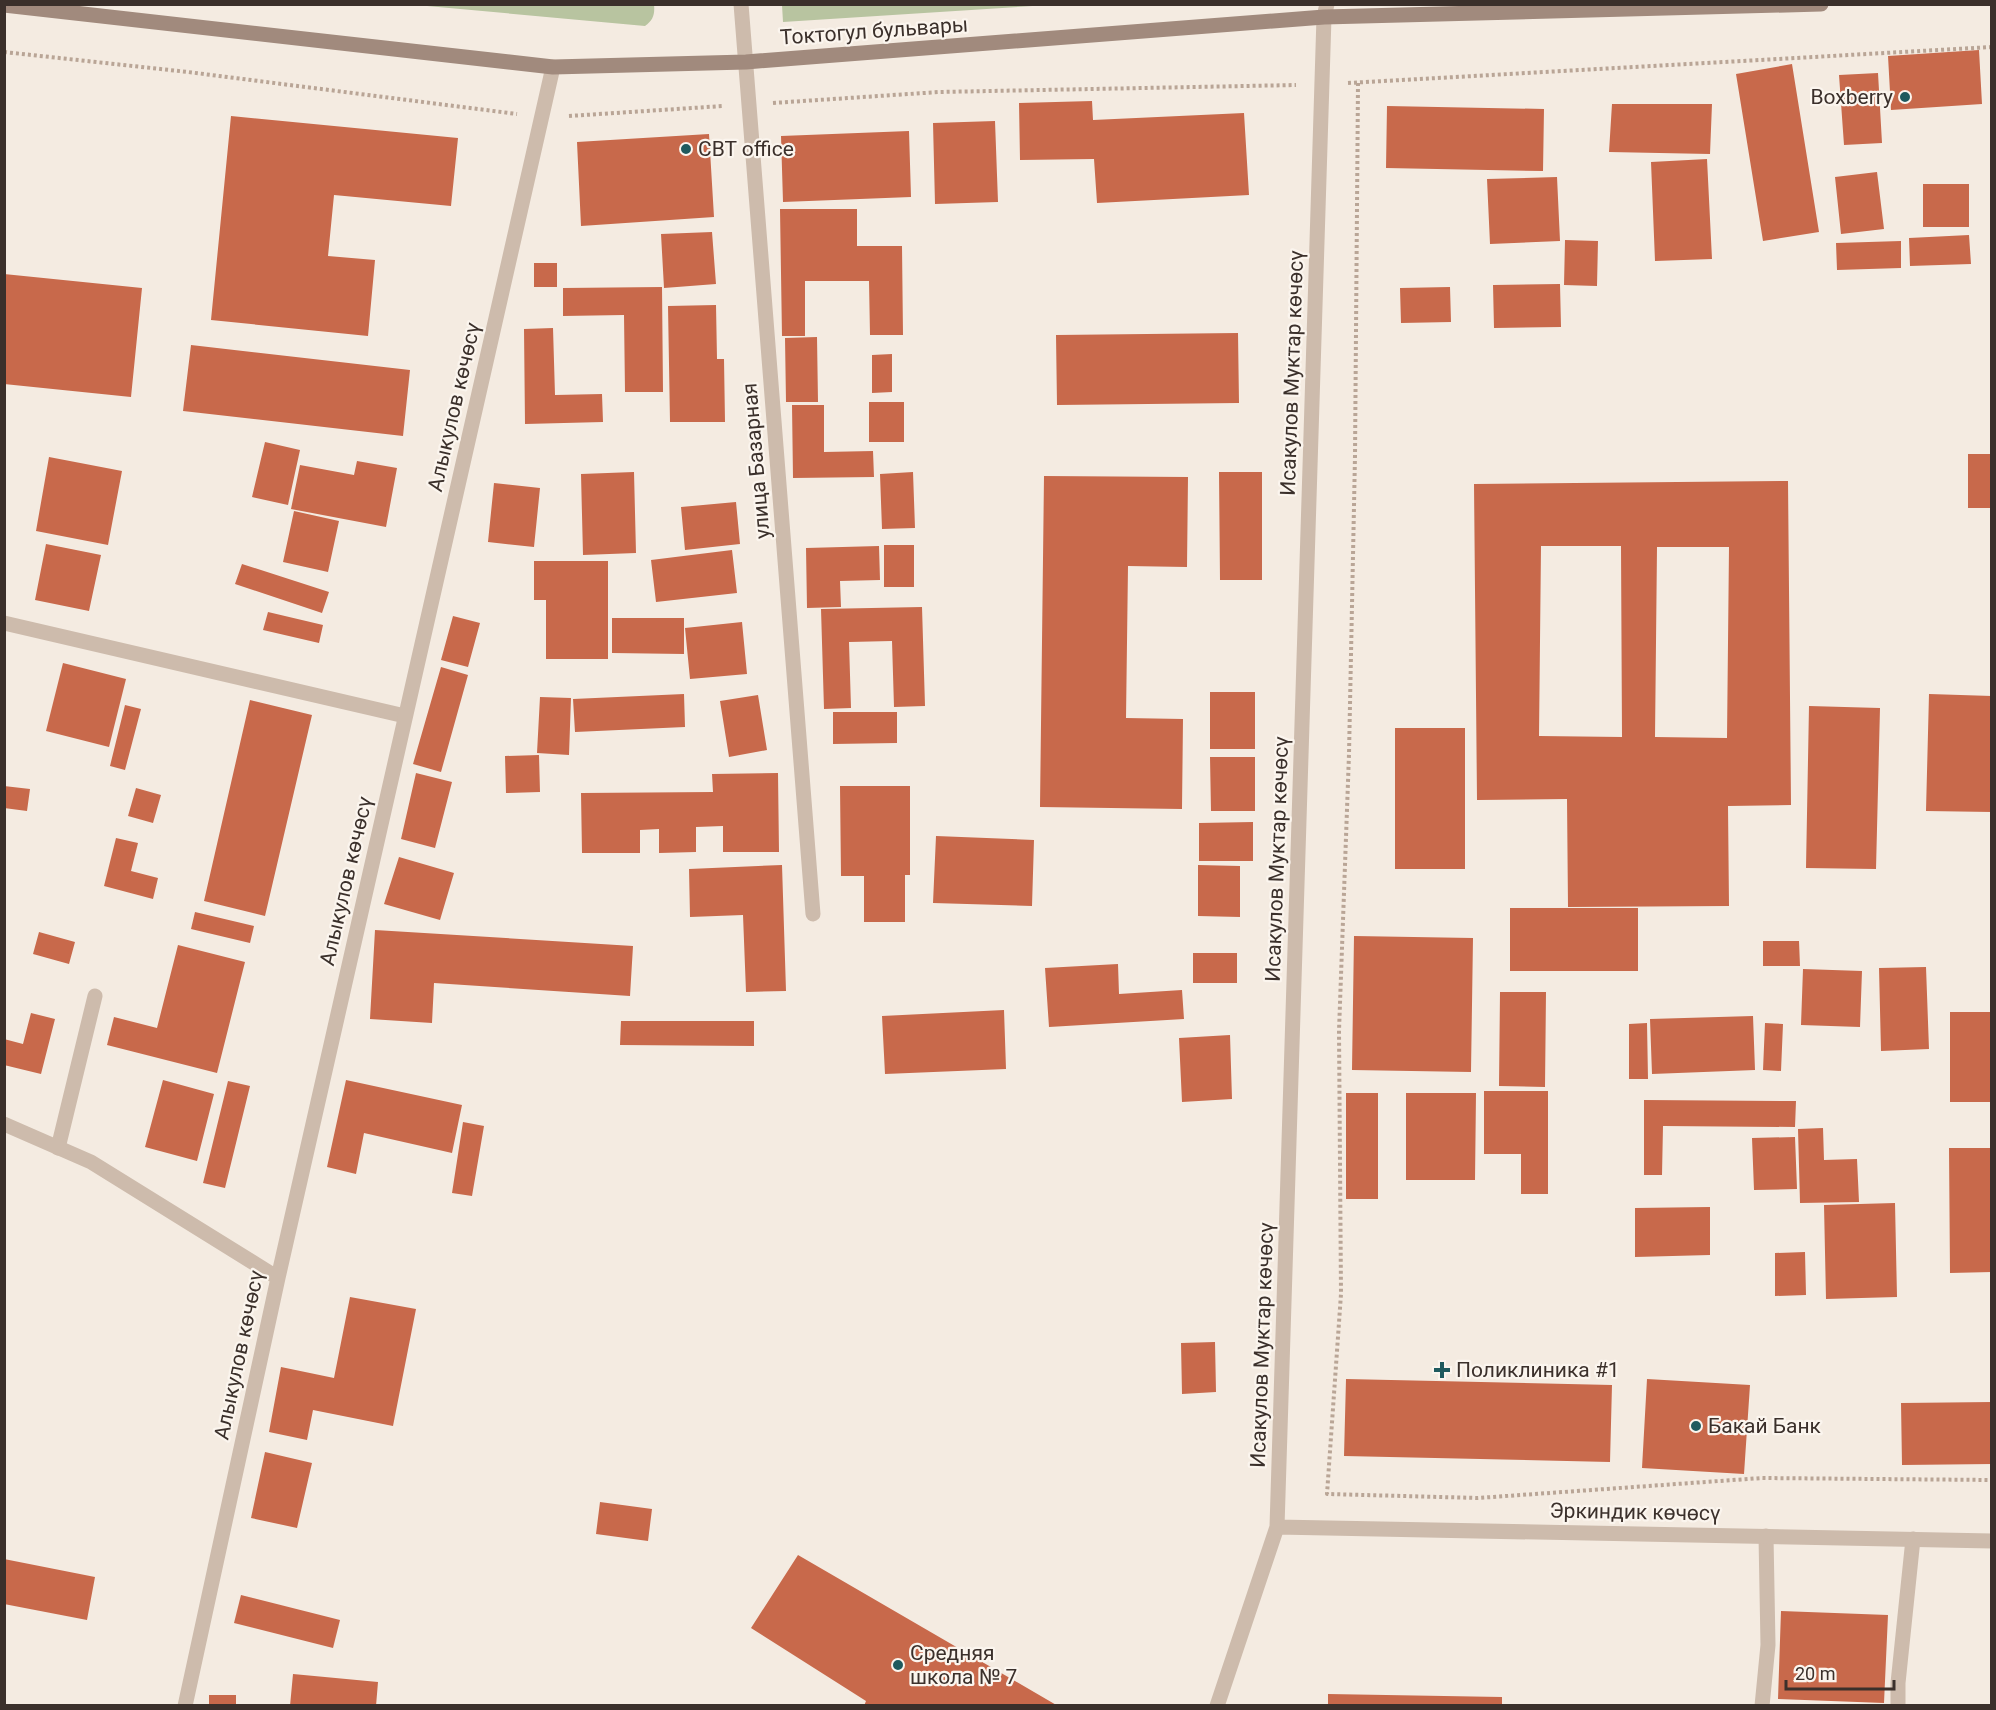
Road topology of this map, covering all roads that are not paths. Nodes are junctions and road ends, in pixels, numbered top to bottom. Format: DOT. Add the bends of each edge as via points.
graph roads {
  1 [pos="741,4"];
  2 [pos="1821,4"];
  3 [pos="4,5"];
  4 [pos="1326,10"];
  5 [pos="746,62"];
  6 [pos="553,67"];
  7 [pos="4,623"];
  8 [pos="405,716"];
  9 [pos="813,914"];
  10 [pos="95,996"];
  11 [pos="4,1124"];
  12 [pos="58,1148"];
  13 [pos="278,1278"];
  14 [pos="1277,1527"];
  15 [pos="1766,1536"];
  16 [pos="1913,1539"];
  17 [pos="1992,1541"];
  18 [pos="184,1706"];
  19 [pos="1217,1706"];
  20 [pos="1762,1706"];
  21 [pos="1898,1706"];
  1 -- 5 [label="street, улица Базарная"];
  2 -- 4 [label="street, Токтогул бульвары"];
  3 -- 6 [label="street, Токтогул бульвары"];
  4 -- 5 [label="street, Токтогул бульвары"];
  4 -- 14 [label="street, Исакулов Муктар көчөсү"];
  5 -- 6 [label="street, Токтогул бульвары"];
  5 -- 9 [label="street, улица Базарная"];
  6 -- 8 [label="street, Алыкулов көчөсү"];
  7 -- 8 [label="street"];
  8 -- 13 [label="street, Алыкулов көчөсү"];
  10 -- 12 [label="street"];
  11 -- 12 [label="street"];
  12 -- 13 [label="street" via="91,1162"];
  13 -- 18 [label="street, Алыкулов көчөсү"];
  14 -- 15 [label="street, Эркиндик көчөсү"];
  14 -- 19 [label="street, Исакулов Муктар көчөсү"];
  15 -- 16 [label="street, Эркиндик көчөсү"];
  15 -- 20 [label="street" via="1768,1645"];
  16 -- 17 [label="street, Эркиндик көчөсү"];
  16 -- 21 [label="street"];
}
